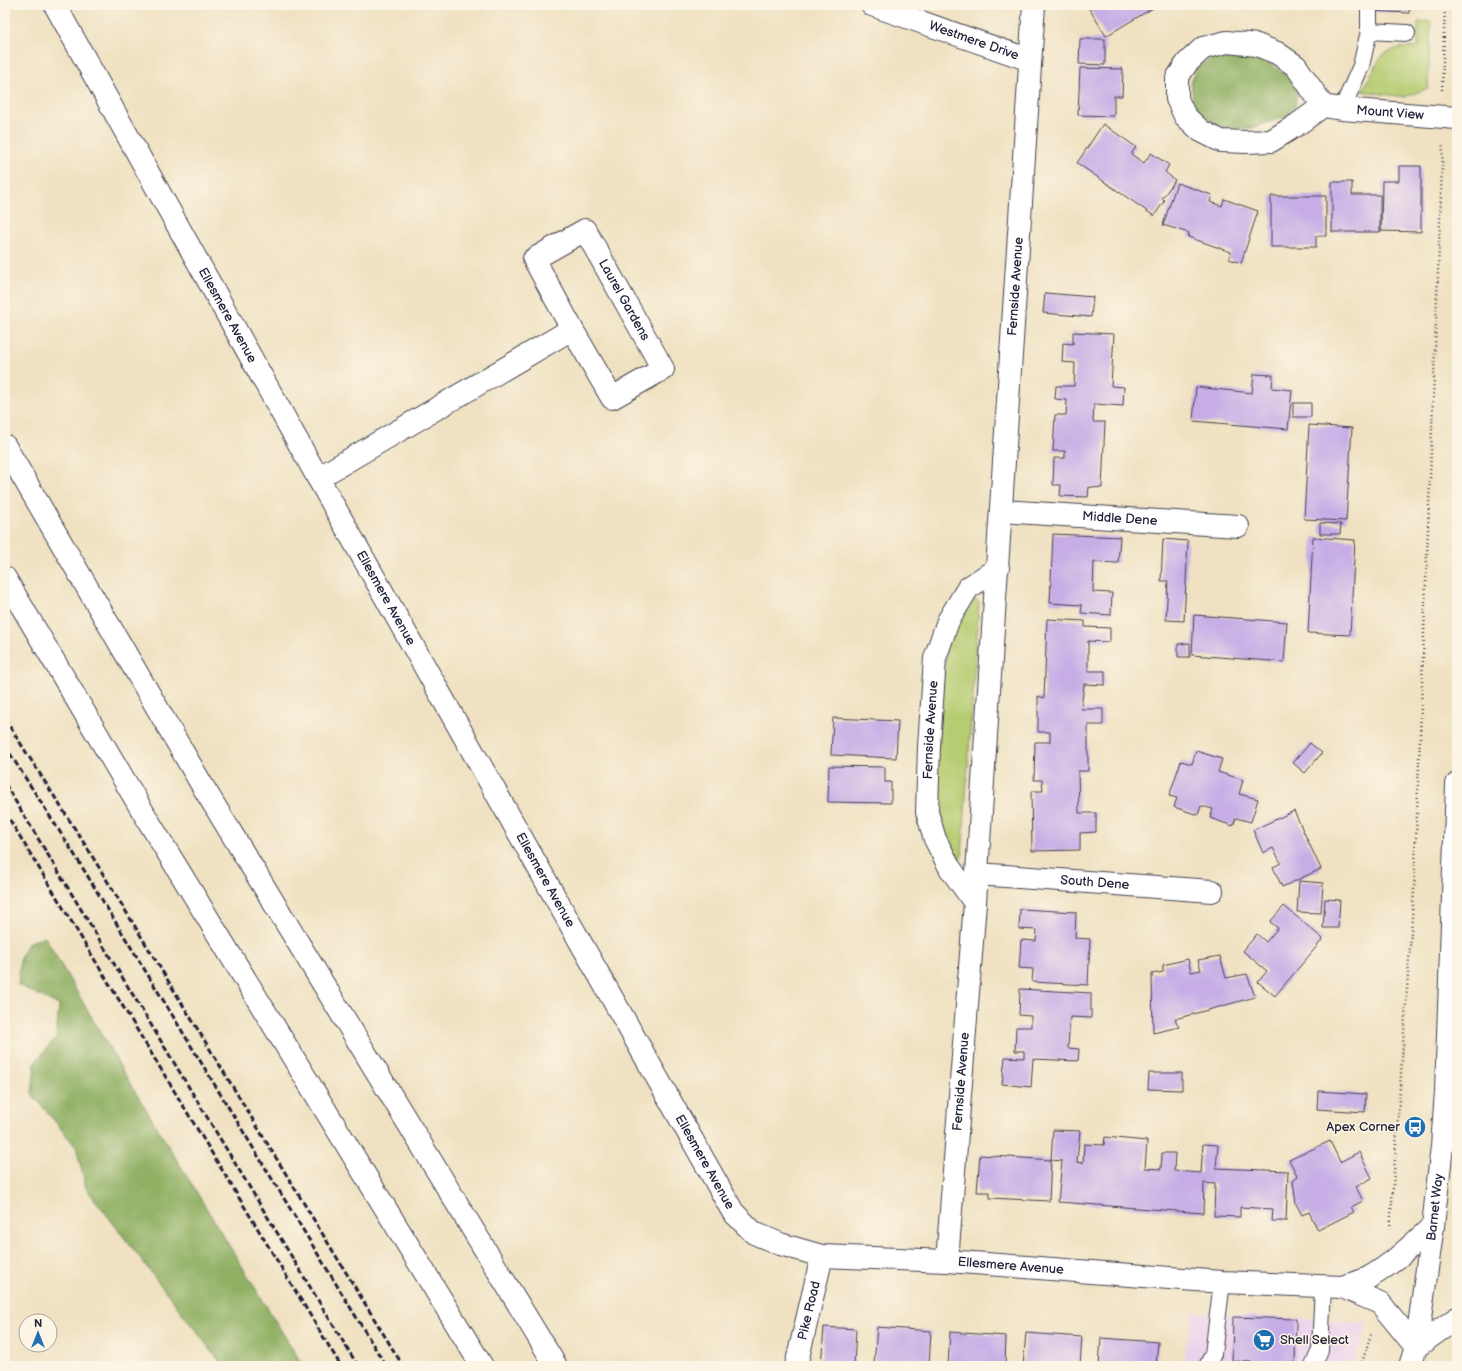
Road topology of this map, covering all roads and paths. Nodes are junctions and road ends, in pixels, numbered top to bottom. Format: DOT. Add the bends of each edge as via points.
graph roads {
  1 [pos="55,5"];
  2 [pos="872,5"];
  3 [pos="1034,5"];
  4 [pos="1369,5"];
  5 [pos="1445,5"];
  6 [pos="1369,31"];
  7 [pos="1407,33"];
  8 [pos="1030,60"];
  9 [pos="1442,78"];
  10 [pos="1332,107"];
  11 [pos="1457,118"];
  12 [pos="1444,145"];
  13 [pos="572,329"];
  14 [pos="5,446"];
  15 [pos="318,478"];
  16 [pos="1001,511"];
  17 [pos="1238,526"];
  18 [pos="998,568"];
  19 [pos="5,578"];
  20 [pos="1457,784"];
  21 [pos="977,874"];
  22 [pos="1212,891"];
  23 [pos="975,903"];
  24 [pos="1433,1226"];
  25 [pos="1390,1232"];
  26 [pos="822,1256"];
  27 [pos="947,1261"];
  28 [pos="1222,1282"];
  29 [pos="1332,1287"];
  30 [pos="1457,1318"];
  31 [pos="1372,1330"];
  32 [pos="1413,1357"];
  33 [pos="1210,1360"];
  34 [pos="482,1366"];
  35 [pos="556,1366"];
  36 [pos="796,1366"];
  37 [pos="1313,1366"];
  38 [pos="1361,1366"];
  1 -- 15 [label="main road, Ellesmere Avenue"];
  2 -- 8 [label="main road, Westmere Drive"];
  3 -- 8 [label="main road, Fernside Avenue"];
  4 -- 6 [label="lane"];
  5 -- 9 [label="path"];
  6 -- 7 [label="lane"];
  6 -- 10 [label="lane" via="1361,66"];
  8 -- 16 [label="main road, Fernside Avenue"];
  10 -- 10 [label="main road" via="1271,140 1221,140 1201,131 1185,116 1177,99 1177,78 1187,63 1203,48 1227,42 1257,45 1278,53 1296,66"];
  10 -- 11 [label="main road, Mount View"];
  12 -- 25 [label="path" via="1414,890"];
  13 -- 13 [label="main road, Laurel Gardens" via="534,259 585,230 663,369 612,398"];
  13 -- 15 [label="main road"];
  14 -- 35 [label="main road" via="202,785"];
  15 -- 26 [label="main road, Ellesmere Avenue" via="733,1212 754,1233 780,1244"];
  16 -- 17 [label="main road, Middle Dene"];
  16 -- 18 [label="main road, Fernside Avenue"];
  18 -- 21 [label="main road, Fernside Avenue"];
  18 -- 23 [label="main road, Fernside Avenue" via="968,588 948,621 935,658 927,812 935,839 950,868"];
  19 -- 34 [label="main road" via="149,822"];
  20 -- 24 [label="main road, Barnet Way" via="1446,1091"];
  21 -- 22 [label="main road, South Dene"];
  21 -- 23 [label="main road, Fernside Avenue"];
  23 -- 27 [label="main road, Fernside Avenue"];
  24 -- 29 [label="main road, Ellesmere Avenue" via="1399,1257 1367,1279"];
  24 -- 32 [label="main road, Barnet Way"];
  26 -- 27 [label="main road, Ellesmere Avenue"];
  26 -- 36 [label="main road, Pike Road"];
  27 -- 28 [label="main road, Ellesmere Avenue"];
  28 -- 29 [label="main road, Ellesmere Avenue"];
  28 -- 33 [label="lane"];
  29 -- 32 [label="main road, Ellesmere Avenue" via="1380,1303"];
  29 -- 37 [label="lane" via="1320,1350"];
  30 -- 32 [label="main road"];
  31 -- 38 [label="path"];
}
